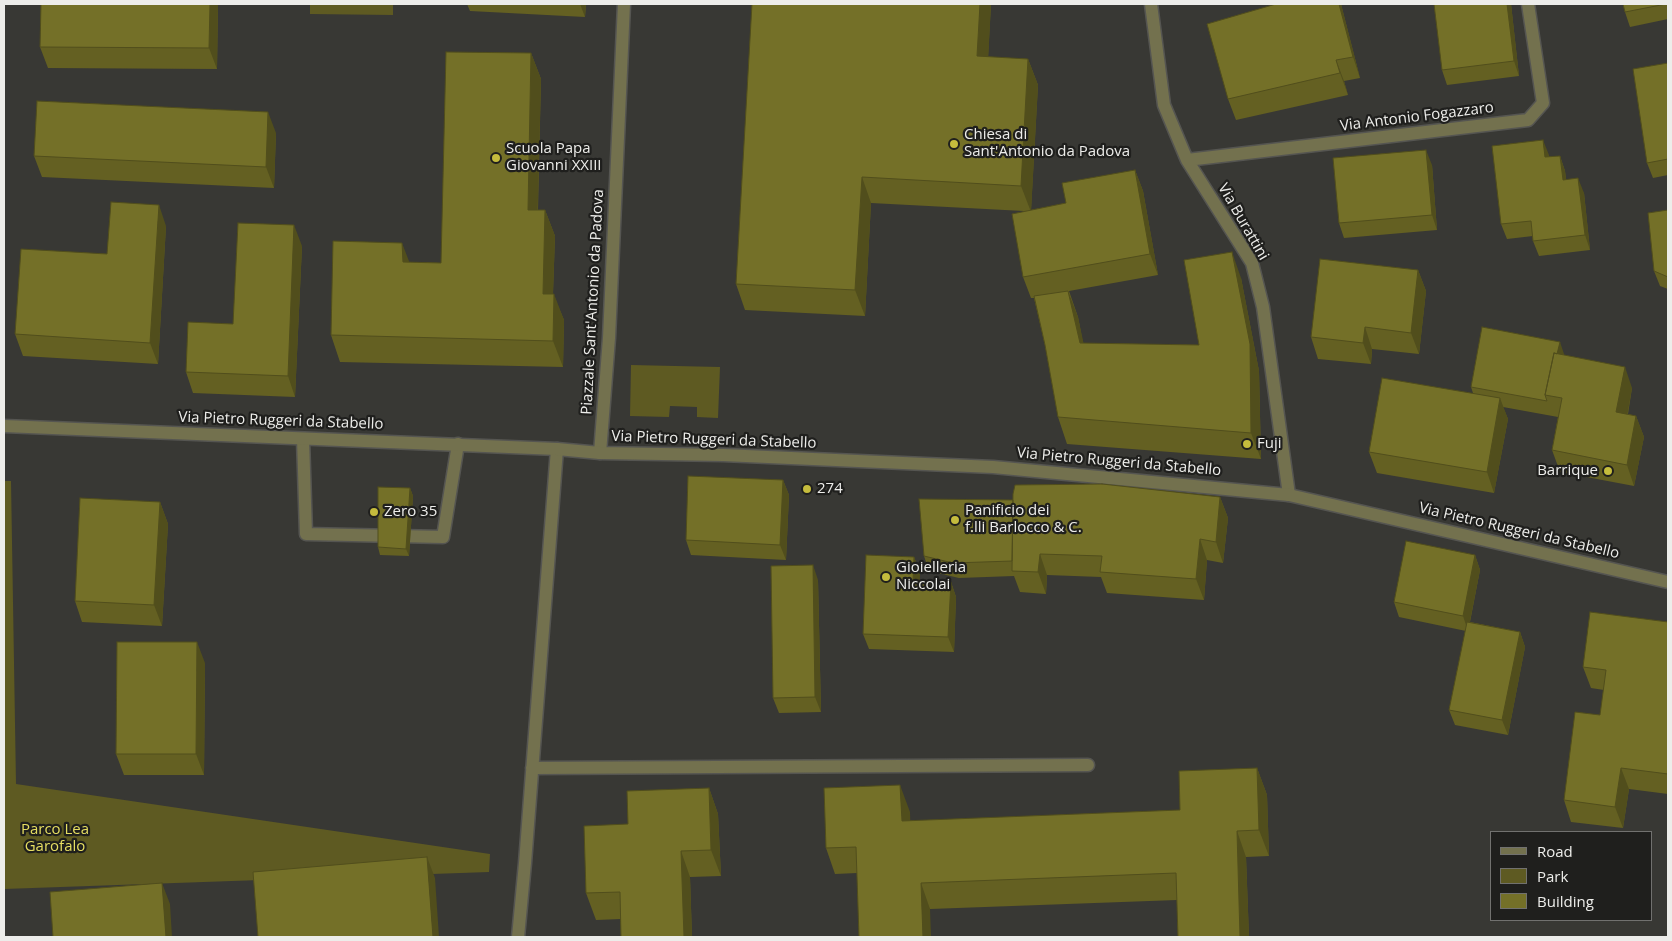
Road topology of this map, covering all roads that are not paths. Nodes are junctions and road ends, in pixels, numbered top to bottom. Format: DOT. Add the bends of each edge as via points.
graph roads {
  1 [pos="624,4"];
  2 [pos="1151,4"];
  3 [pos="1528,4"];
  4 [pos="1188,160"];
  5 [pos="4,426"];
  6 [pos="303,439"];
  7 [pos="458,444"];
  8 [pos="557,448"];
  9 [pos="600,453"];
  10 [pos="1289,495"];
  11 [pos="1668,582"];
  12 [pos="1088,765"];
  13 [pos="532,768"];
  14 [pos="518,937"];
  1 -- 9 [label="street, Piazzale Sant'Antonio da Padova" via="609,338"];
  2 -- 4 [label="street, Via Burattini" via="1164,105"];
  3 -- 4 [label="street, Via Antonio Fogazzaro" via="1543,103 1528,120"];
  4 -- 10 [label="street, Via Burattini" via="1252,263 1263,307"];
  5 -- 6 [label="street, Via Pietro Ruggeri da Stabello"];
  6 -- 7 [label="street, Via Pietro Ruggeri da Stabello"];
  6 -- 7 [label="street" via="306,534 443,537"];
  7 -- 8 [label="street, Via Pietro Ruggeri da Stabello"];
  8 -- 9 [label="street, Via Pietro Ruggeri da Stabello"];
  8 -- 13 [label="street"];
  9 -- 10 [label="street, Via Pietro Ruggeri da Stabello" via="723,454 993,466"];
  10 -- 11 [label="street, Via Pietro Ruggeri da Stabello"];
  12 -- 13 [label="street"];
  13 -- 14 [label="street"];
}
